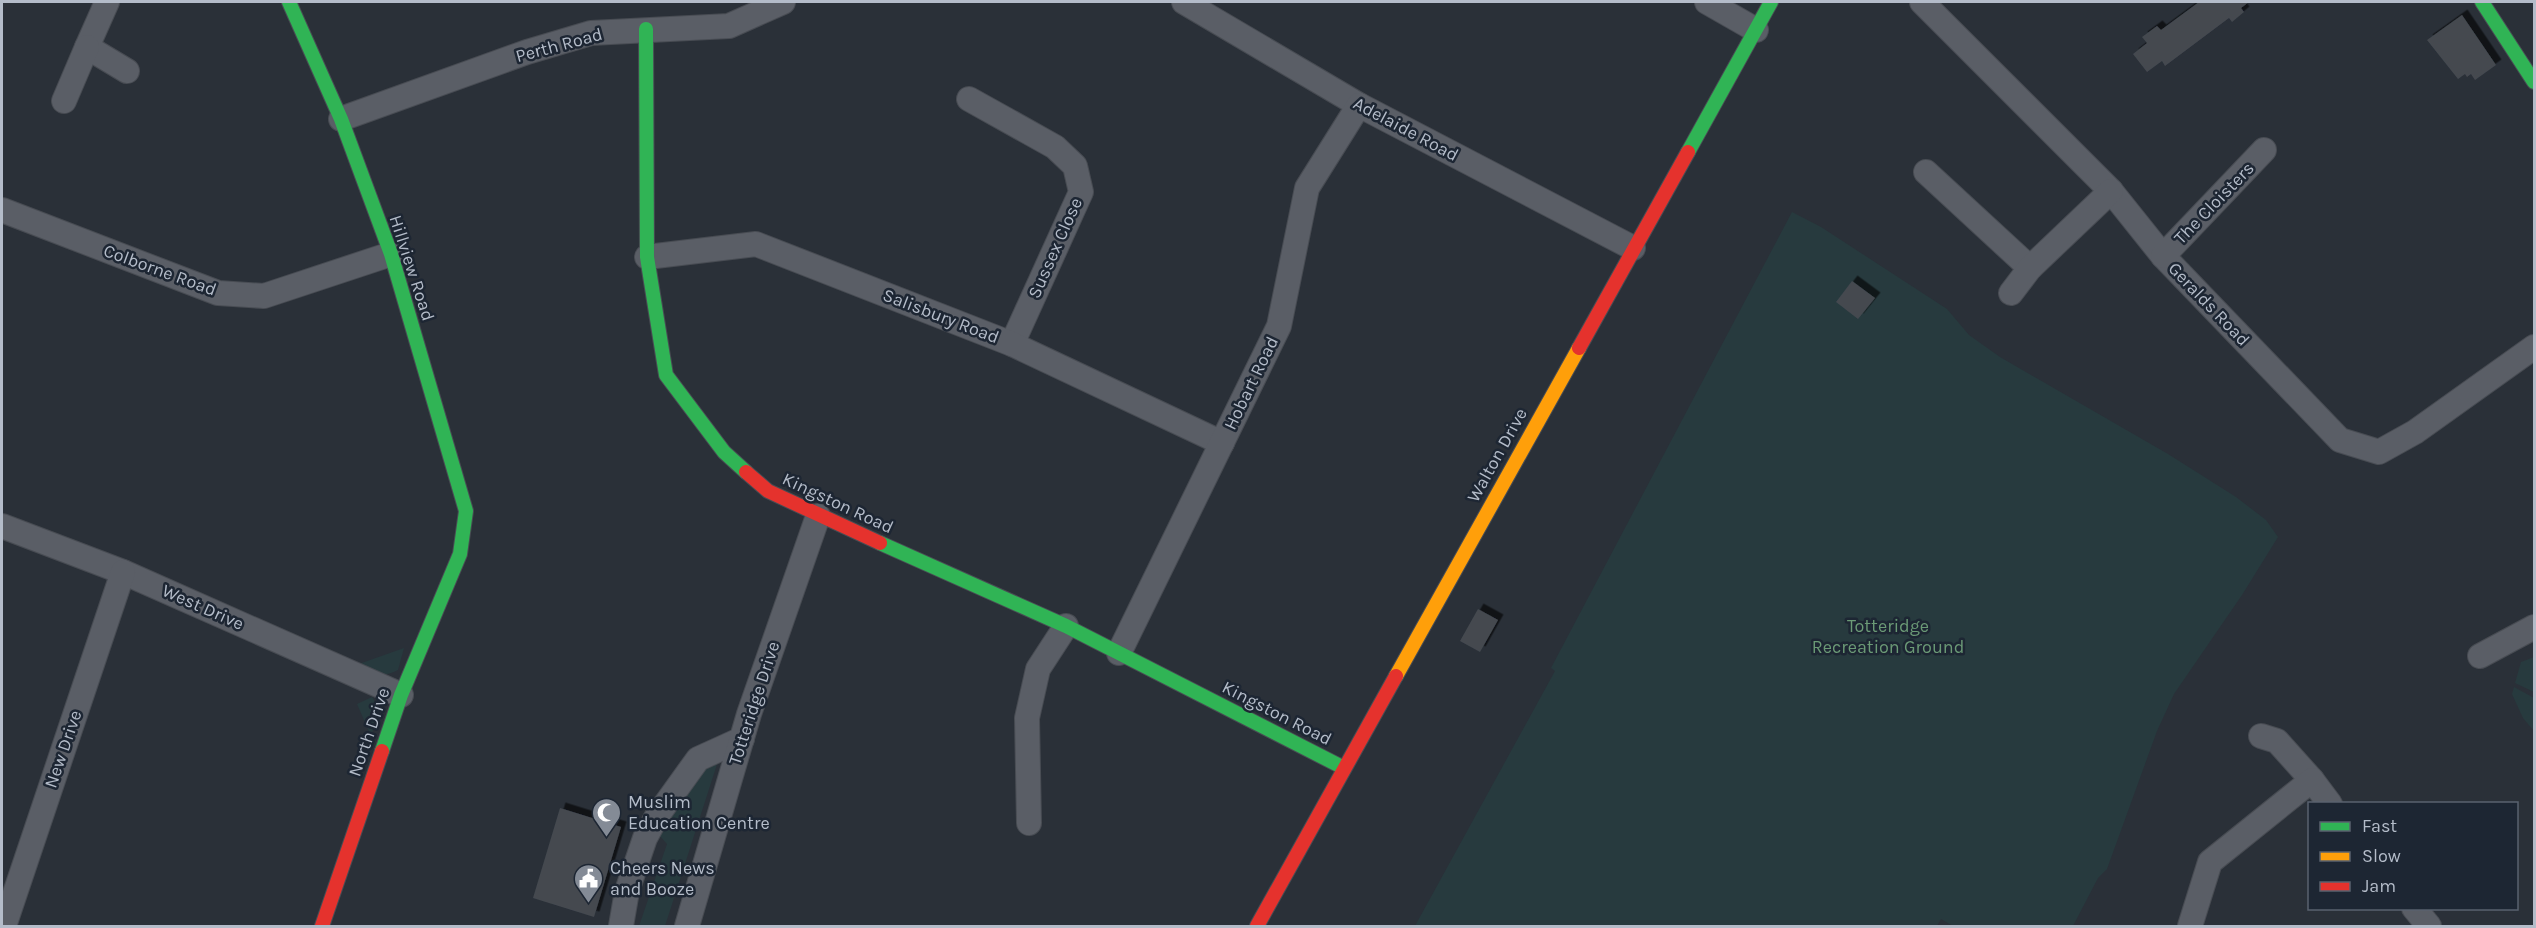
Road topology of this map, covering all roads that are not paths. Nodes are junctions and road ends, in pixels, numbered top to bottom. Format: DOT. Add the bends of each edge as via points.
graph roads {
  1 [pos="107,2"];
  2 [pos="289,2"];
  3 [pos="783,2"];
  4 [pos="1184,2"];
  5 [pos="1707,2"];
  6 [pos="1771,2"];
  7 [pos="1922,2"];
  8 [pos="2482,2"];
  9 [pos="646,29"];
  10 [pos="1756,30"];
  11 [pos="87,47"];
  12 [pos="127,71"];
  13 [pos="2535,82"];
  14 [pos="969,99"];
  15 [pos="64,101"];
  16 [pos="1359,105"];
  17 [pos="341,118"];
  18 [pos="2264,150"];
  19 [pos="1926,172"];
  20 [pos="2111,191"];
  21 [pos="2,210"];
  22 [pos="1633,248"];
  23 [pos="391,254"];
  24 [pos="2163,256"];
  25 [pos="647,257"];
  26 [pos="2030,268"];
  27 [pos="2011,293"];
  28 [pos="1012,344"];
  29 [pos="2535,347"];
  30 [pos="1222,443"];
  31 [pos="818,516"];
  32 [pos="2,526"];
  33 [pos="460,554"];
  34 [pos="123,572"];
  35 [pos="1066,626"];
  36 [pos="2535,627"];
  37 [pos="1119,653"];
  38 [pos="2480,656"];
  39 [pos="401,695"];
  40 [pos="2260,736"];
  41 [pos="742,739"];
  42 [pos="1344,768"];
  43 [pos="2312,780"];
  44 [pos="2328,802"];
  45 [pos="1029,823"];
  46 [pos="2415,910"];
  47 [pos="4,927"];
  48 [pos="321,927"];
  49 [pos="621,927"];
  50 [pos="687,927"];
  51 [pos="1257,927"];
  52 [pos="2190,927"];
  53 [pos="2429,927"];
  1 -- 11 [label="street"];
  2 -- 17 [label="street, Hillview Road"];
  3 -- 9 [label="street, Perth Road" via="729,26"];
  4 -- 16 [label="street, Adelaide Road"];
  5 -- 10 [label="street"];
  6 -- 10 [label="street, Walton Drive"];
  7 -- 20 [label="street, Geralds Road"];
  8 -- 13 [label="street"];
  9 -- 17 [label="street, Perth Road" via="591,33"];
  9 -- 25 [label="street, Kingston Road"];
  10 -- 22 [label="street, Walton Drive"];
  11 -- 12 [label="street"];
  11 -- 15 [label="street"];
  14 -- 28 [label="street, Sussex Close" via="1055,147 1075,166 1081,192"];
  16 -- 22 [label="street, Adelaide Road"];
  16 -- 30 [label="street, Hobart Road" via="1307,188 1279,326"];
  17 -- 23 [label="street, Hillview Road"];
  18 -- 24 [label="street, The Cloisters"];
  19 -- 26 [label="street"];
  20 -- 24 [label="street, Geralds Road"];
  20 -- 26 [label="street"];
  21 -- 23 [label="street, Colborne Road" via="218,293 264,296"];
  22 -- 42 [label="street, Walton Drive"];
  23 -- 33 [label="street, Hillview Road" via="466,511"];
  24 -- 29 [label="street, Geralds Road" via="2340,440 2379,452 2415,432"];
  25 -- 28 [label="street, Salisbury Road" via="756,244"];
  25 -- 31 [label="street, Kingston Road" via="666,375 724,452 768,490"];
  26 -- 27 [label="street"];
  28 -- 30 [label="street, Salisbury Road"];
  30 -- 37 [label="street, Hobart Road"];
  31 -- 35 [label="street, Kingston Road"];
  31 -- 41 [label="street, Totteridge Drive"];
  32 -- 34 [label="street, West Drive"];
  33 -- 39 [label="street, North Drive"];
  34 -- 39 [label="street, West Drive"];
  34 -- 47 [label="street, New Drive"];
  35 -- 37 [label="street, Kingston Road"];
  35 -- 45 [label="street" via="1038,669 1027,718"];
  36 -- 38 [label="street"];
  37 -- 42 [label="street, Kingston Road"];
  39 -- 48 [label="street, North Drive"];
  40 -- 43 [label="street" via="2277,741"];
  41 -- 49 [label="street" via="698,759 657,816 627,891"];
  41 -- 50 [label="street, Totteridge Drive"];
  42 -- 51 [label="street, Walton Drive"];
  43 -- 44 [label="street"];
  43 -- 52 [label="street" via="2210,862"];
  46 -- 53 [label="street"];
}
